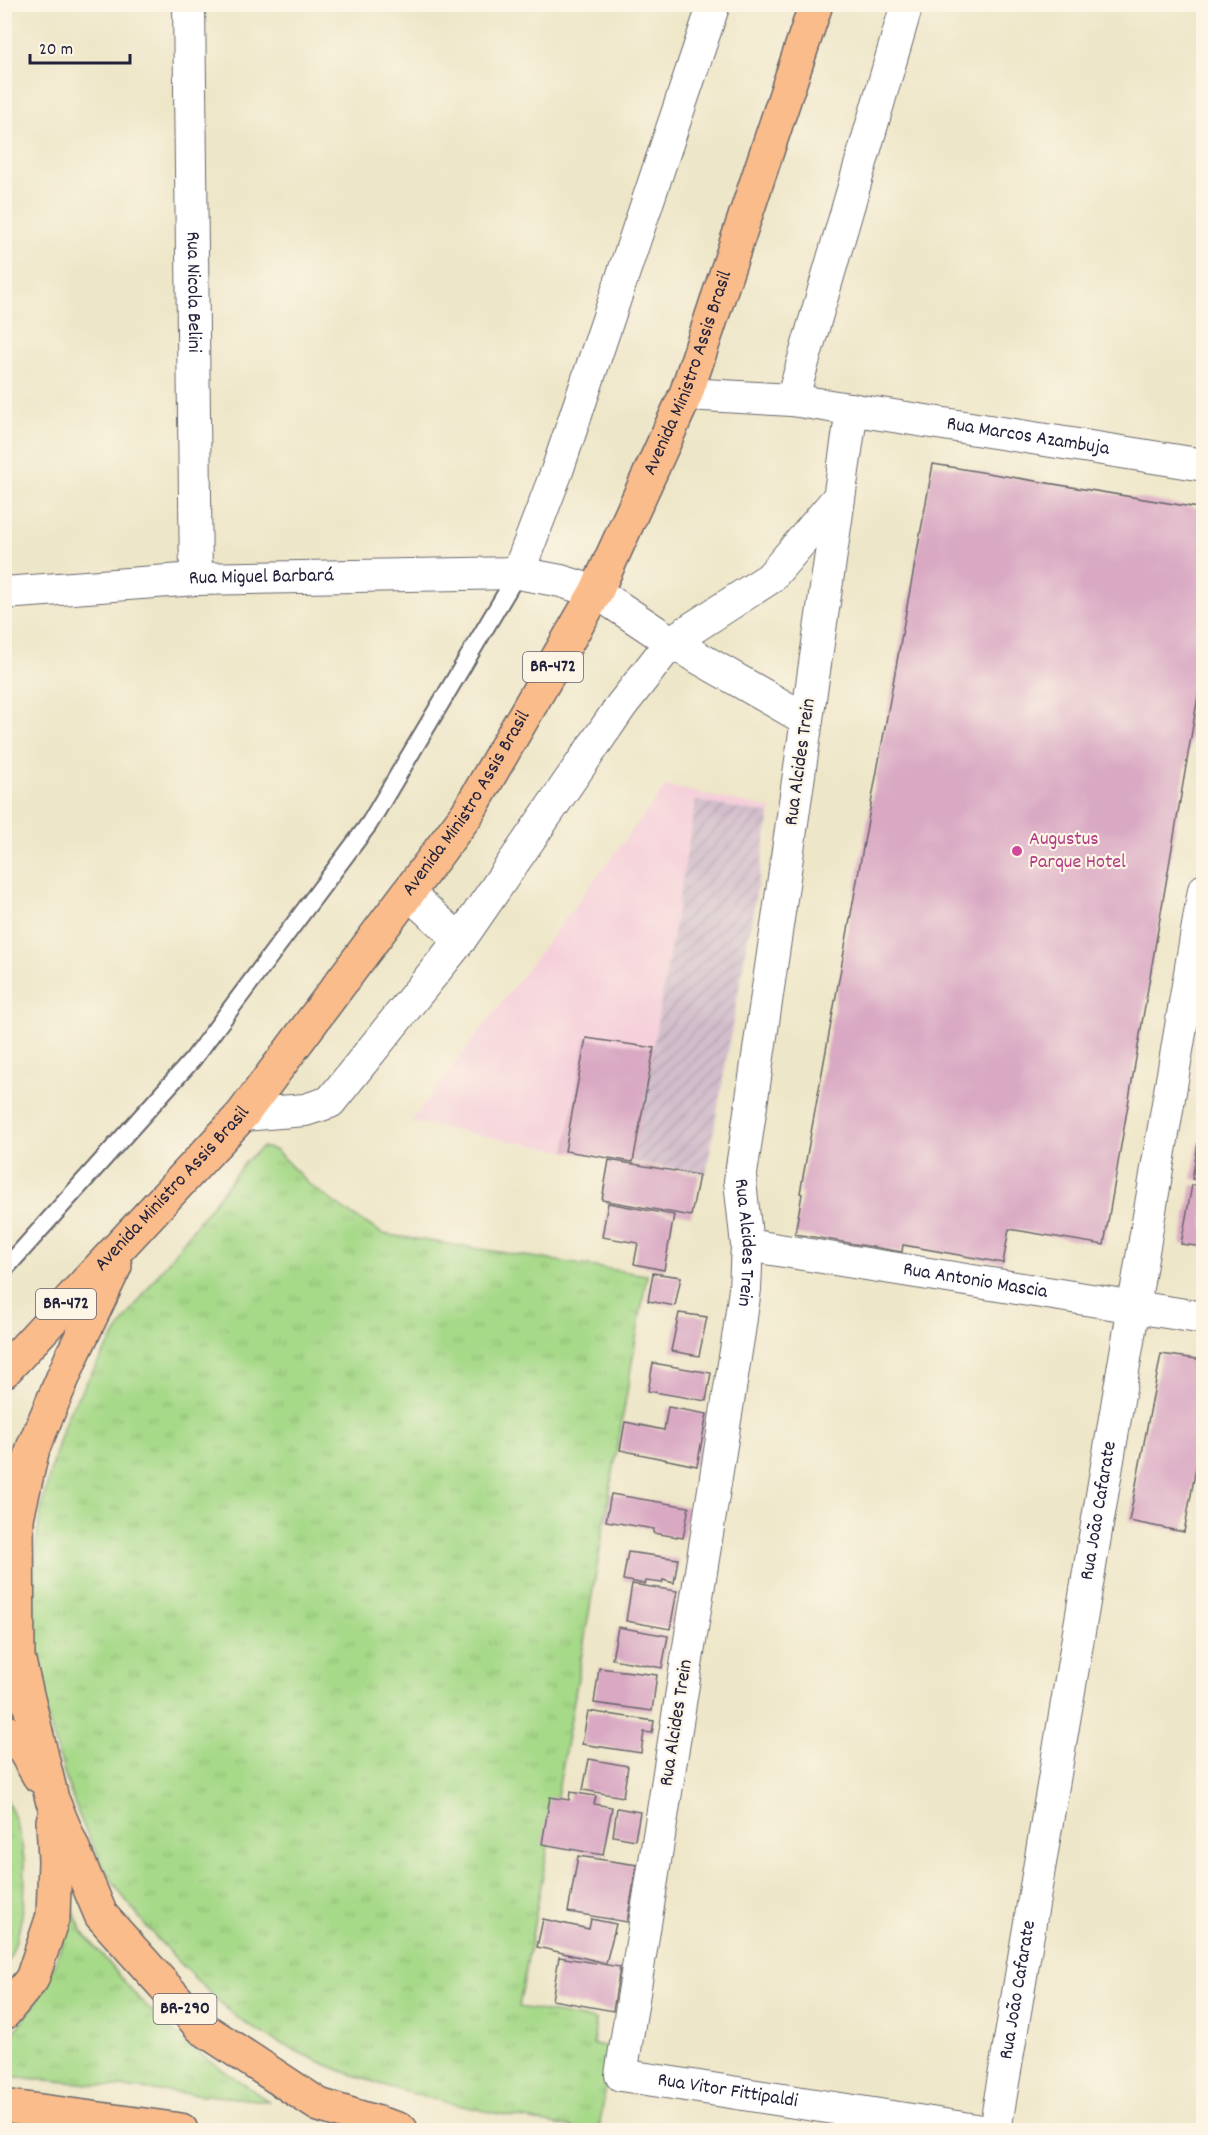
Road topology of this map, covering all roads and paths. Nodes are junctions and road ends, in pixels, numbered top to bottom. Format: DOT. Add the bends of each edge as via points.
graph roads {
  1 [pos="189,4"];
  2 [pos="714,4"];
  3 [pos="816,4"];
  4 [pos="907,4"];
  5 [pos="686,394"];
  6 [pos="792,400"];
  7 [pos="852,409"];
  8 [pos="1203,465"];
  9 [pos="839,497"];
  10 [pos="518,573"];
  11 [pos="196,579"];
  12 [pos="596,592"];
  13 [pos="4,593"];
  14 [pos="671,642"];
  15 [pos="807,720"];
  16 [pos="1203,890"];
  17 [pos="408,893"];
  18 [pos="460,940"];
  19 [pos="242,1115"];
  20 [pos="128,1238"];
  21 [pos="747,1245"];
  22 [pos="4,1270"];
  23 [pos="1133,1307"];
  24 [pos="1203,1318"];
  25 [pos="4,1371"];
  26 [pos="4,1731"];
  27 [pos="52,1798"];
  28 [pos="4,2013"];
  29 [pos="621,2075"];
  30 [pos="4,2106"];
  31 [pos="181,2130"];
  32 [pos="401,2130"];
  33 [pos="976,2130"];
  34 [pos="995,2130"];
  1 -- 11 [label="street, Rua Nicola Belini"];
  2 -- 10 [label="street" via="557,471"];
  3 -- 5 [label="highway, Avenida Ministro Assis Brasil / BR-472"];
  4 -- 6 [label="street"];
  5 -- 6 [label="street, Rua Marcos Azambuja"];
  5 -- 12 [label="highway, Avenida Ministro Assis Brasil / BR-472"];
  6 -- 7 [label="street, Rua Marcos Azambuja"];
  7 -- 8 [label="street, Rua Marcos Azambuja"];
  7 -- 9 [label="street, Rua Alcides Trein"];
  9 -- 14 [label="street" via="770,578"];
  9 -- 15 [label="street, Rua Alcides Trein"];
  10 -- 11 [label="street, Rua Miguel Barbará"];
  10 -- 12 [label="street, Rua Miguel Barbará"];
  10 -- 22 [label="lane" via="369,824 192,1059"];
  11 -- 13 [label="street, Rua Miguel Barbará"];
  12 -- 14 [label="street, Rua Miguel Barbará"];
  12 -- 17 [label="highway, Avenida Ministro Assis Brasil / BR-472" via="467,814"];
  14 -- 15 [label="street, Rua Miguel Barbará"];
  14 -- 18 [label="street" via="621,706"];
  15 -- 21 [label="street, Rua Alcides Trein" via="740,1181"];
  16 -- 23 [label="street, Rua João Cafarate"];
  17 -- 18 [label="street"];
  17 -- 19 [label="highway, Avenida Ministro Assis Brasil / BR-472"];
  18 -- 19 [label="street" via="330,1102 304,1110"];
  19 -- 20 [label="highway, Avenida Ministro Assis Brasil / BR-472"];
  20 -- 25 [label="highway, Avenida Ministro Assis Brasil / BR-472"];
  20 -- 27 [label="highway, BR-472" via="33,1448 17,1518 18,1657"];
  21 -- 23 [label="street, Rua Antonio Mascia"];
  21 -- 29 [label="street, Rua Alcides Trein" via="740,1332"];
  23 -- 24 [label="street, Rua Antonio Mascia"];
  23 -- 34 [label="street, Rua João Cafarate"];
  26 -- 27 [label="highway, BR-290" via="24,1750"];
  27 -- 28 [label="highway" via="53,1916 32,1978"];
  27 -- 32 [label="highway, BR-290" via="101,1915 202,2028 319,2105"];
  29 -- 33 [label="street, Rua Vitor Fittipaldi"];
  30 -- 31 [label="highway"];
}
